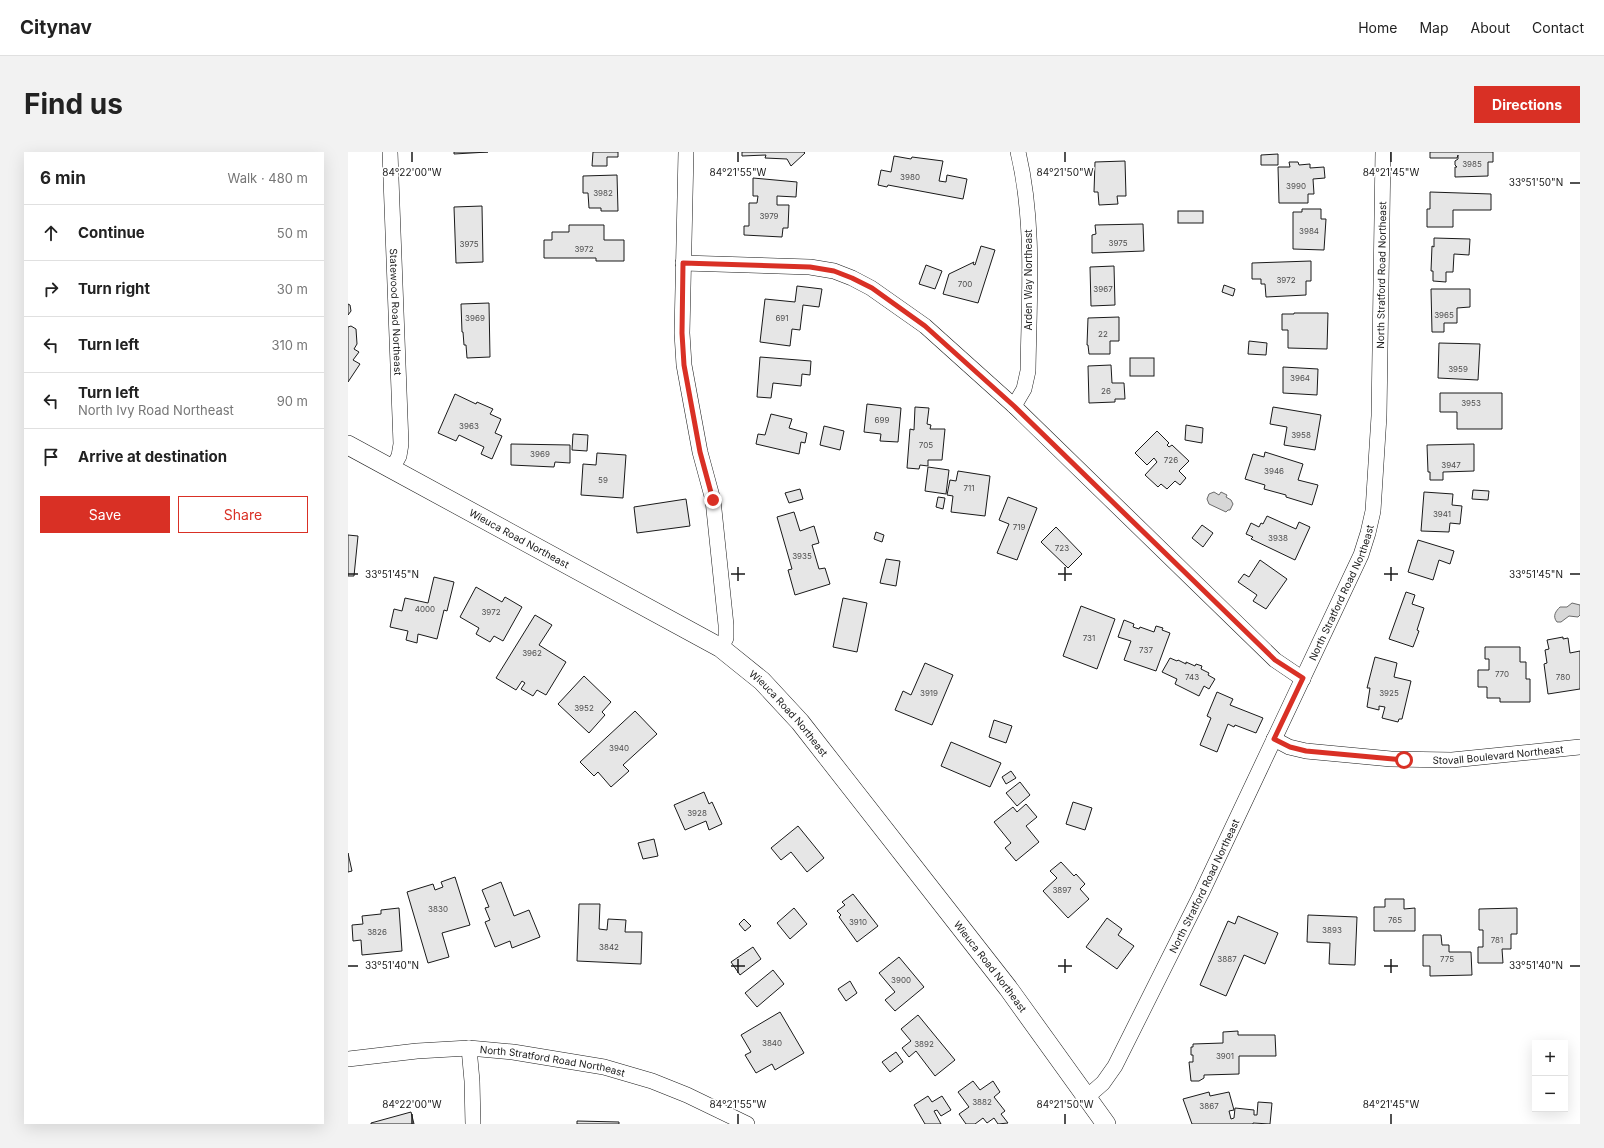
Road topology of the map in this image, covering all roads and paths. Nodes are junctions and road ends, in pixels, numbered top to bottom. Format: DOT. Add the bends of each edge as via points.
graph roads {
  1 [pos="390,152"];
  2 [pos="686,152"];
  3 [pos="1018,152"];
  4 [pos="1383,152"];
  5 [pos="683,263"];
  6 [pos="1014,406"];
  7 [pos="348,445"];
  8 [pos="392,469"];
  9 [pos="721,648"];
  10 [pos="1303,678"];
  11 [pos="1274,739"];
  12 [pos="1580,747"];
  13 [pos="469,1048"];
  14 [pos="348,1059"];
  15 [pos="1087,1097"];
  16 [pos="473,1124"];
  17 [pos="747,1124"];
  18 [pos="1106,1124"];
  1 -- 8 [label="street, Statewood Road Northeast" via="401,444"];
  2 -- 5 [label="street"];
  3 -- 6 [label="street, Arden Way Northeast" via="1024,177 1030,237 1028,371 1024,389"];
  4 -- 10 [label="street, North Stratford Road Northeast" via="1380,416 1373,511 1361,554"];
  5 -- 6 [label="street" via="810,267 834,271 852,278 872,288 925,326"];
  5 -- 9 [label="street" via="684,365 700,452 713,500 726,625 726,638"];
  6 -- 10 [label="street" via="1275,660"];
  7 -- 8 [label="street, Wieuca Road Northeast"];
  8 -- 9 [label="street, Wieuca Road Northeast"];
  9 -- 15 [label="street, Wieuca Road Northeast" via="762,681 800,722 1008,988"];
  10 -- 11 [label="street, North Stratford Road Northeast"];
  11 -- 12 [label="street, Stovall Boulevard Northeast" via="1306,751 1392,759 1452,760"];
  11 -- 15 [label="street, North Stratford Road Northeast" via="1115,1066 1103,1083"];
  13 -- 14 [label="street, North Stratford Road Northeast"];
  13 -- 16 [label="street"];
  13 -- 17 [label="street, North Stratford Road Northeast" via="514,1052 604,1067 687,1095"];
  15 -- 18 [label="street, Wieuca Road Northeast"];
}
